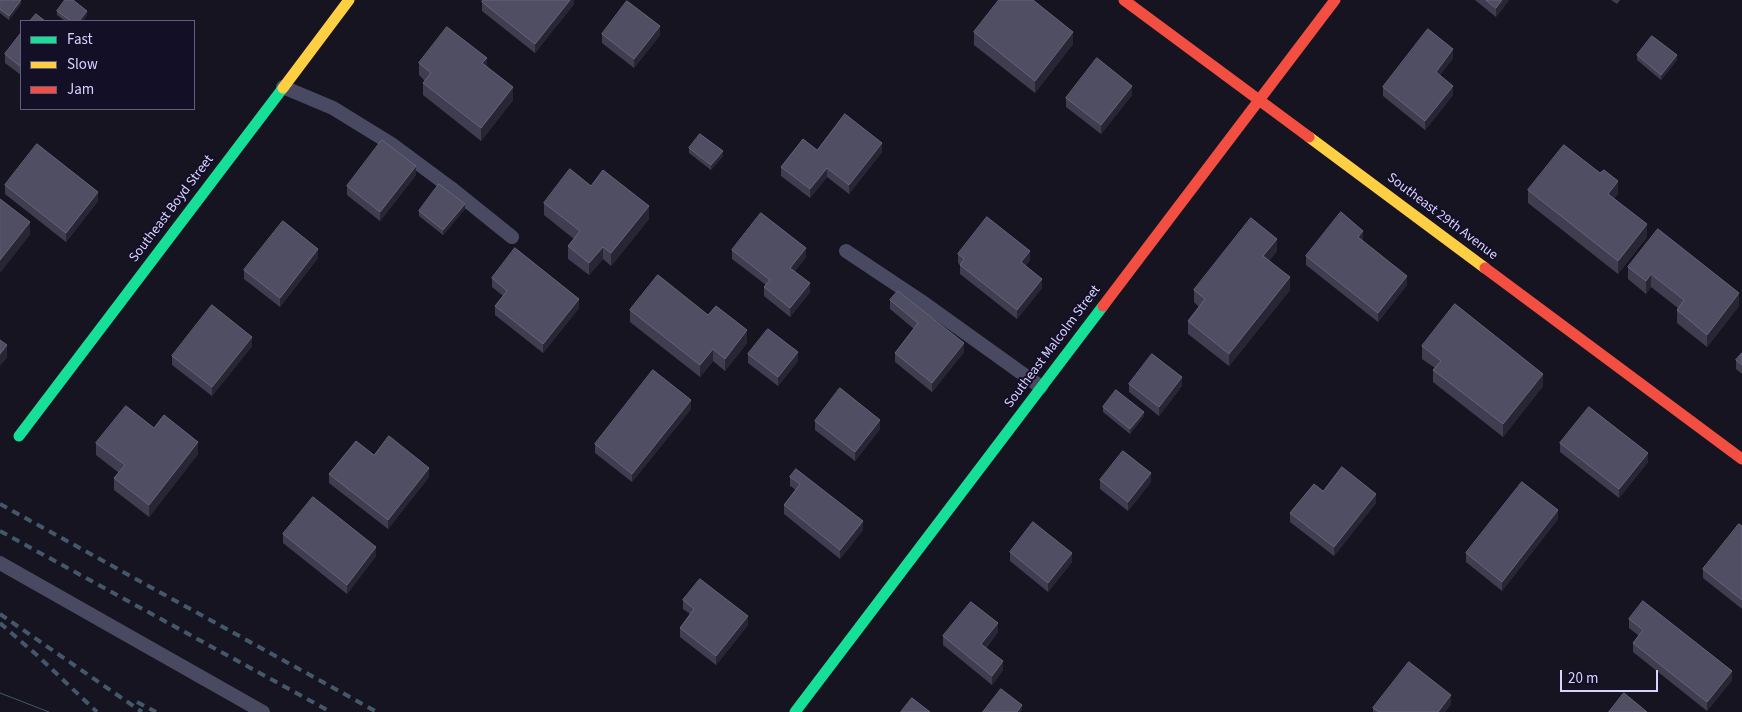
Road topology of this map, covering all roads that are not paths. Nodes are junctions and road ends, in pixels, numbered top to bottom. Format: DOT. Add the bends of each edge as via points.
graph roads {
  1 [pos="349,0"];
  2 [pos="1124,0"];
  3 [pos="1335,0"];
  4 [pos="284,87"];
  5 [pos="1260,100"];
  6 [pos="512,237"];
  7 [pos="846,251"];
  8 [pos="1041,388"];
  9 [pos="19,436"];
  10 [pos="1742,459"];
  11 [pos="0,563"];
  12 [pos="262,712"];
  13 [pos="795,712"];
  1 -- 4 [label="street, Southeast Boyd Street"];
  2 -- 5 [label="street, Southeast 29th Avenue"];
  3 -- 5 [label="street, Southeast Malcolm Street"];
  4 -- 6 [label="lane" via="333,108 392,145"];
  4 -- 9 [label="street, Southeast Boyd Street"];
  5 -- 8 [label="street, Southeast Malcolm Street"];
  5 -- 10 [label="street, Southeast 29th Avenue"];
  7 -- 8 [label="lane"];
  8 -- 13 [label="street, Southeast Malcolm Street"];
  11 -- 12 [label="lane"];
}
